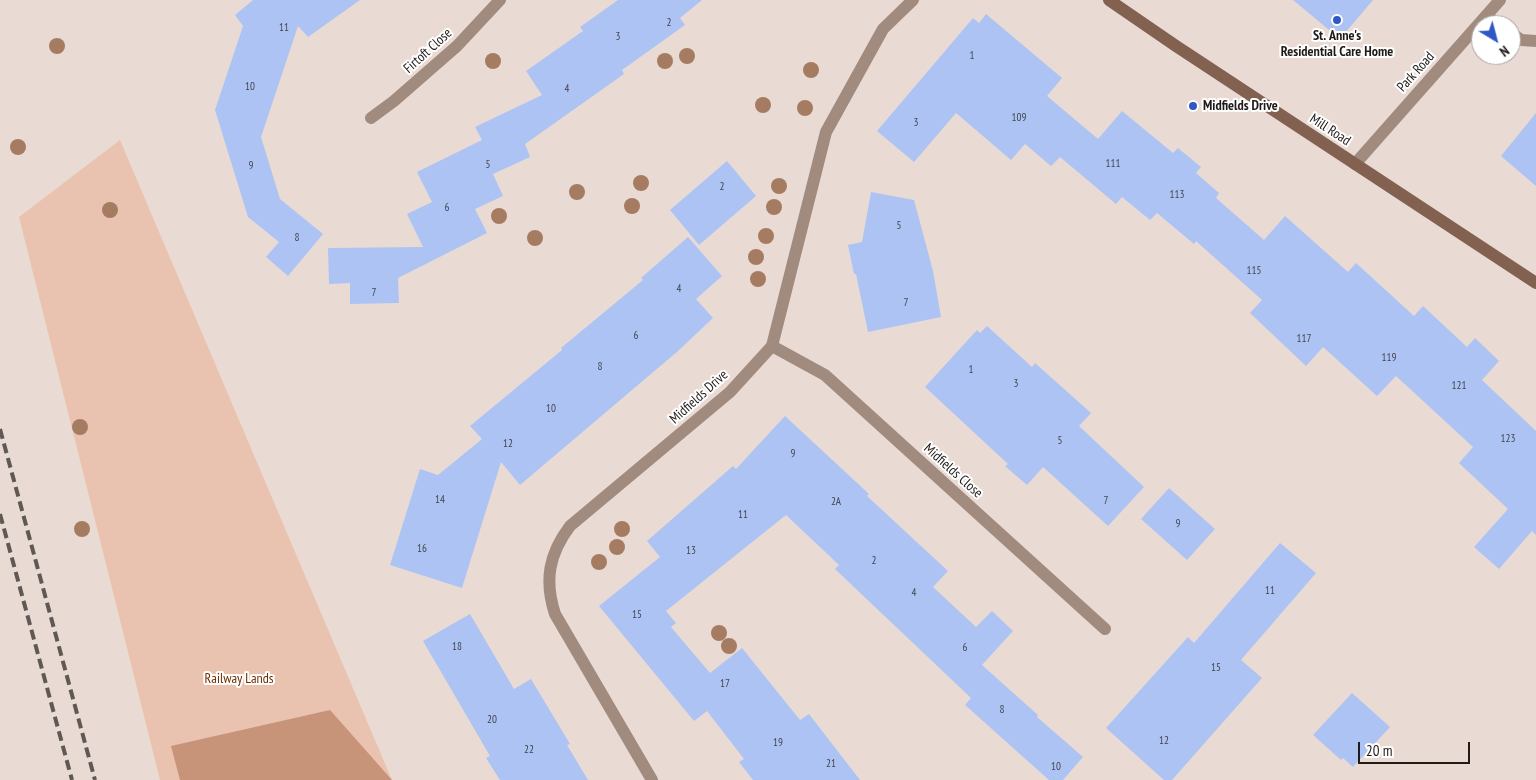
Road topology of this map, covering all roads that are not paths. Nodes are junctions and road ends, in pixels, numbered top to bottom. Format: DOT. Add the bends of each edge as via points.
graph roads {
  1 [pos="500,0"];
  2 [pos="913,0"];
  3 [pos="1109,0"];
  4 [pos="1500,0"];
  5 [pos="1487,15"];
  6 [pos="1471,33"];
  7 [pos="1521,40"];
  8 [pos="1536,41"];
  9 [pos="371,118"];
  10 [pos="1355,164"];
  11 [pos="1536,283"];
  12 [pos="772,346"];
  13 [pos="1105,630"];
  14 [pos="652,780"];
  1 -- 9 [label="street, Firtoft Close" via="457,46"];
  2 -- 12 [label="street, Midfields Drive" via="883,29 826,132"];
  3 -- 10 [label="street, Mill Road"];
  4 -- 5 [label="street, Park Road"];
  6 -- 10 [label="street, Park Road"];
  7 -- 8 [label="street"];
  10 -- 11 [label="street, Mill Road"];
  12 -- 13 [label="street, Midfields Close" via="825,376"];
  12 -- 14 [label="street, Midfields Drive" via="730,392 570,526 550,565 550,591 555,614"];
}
